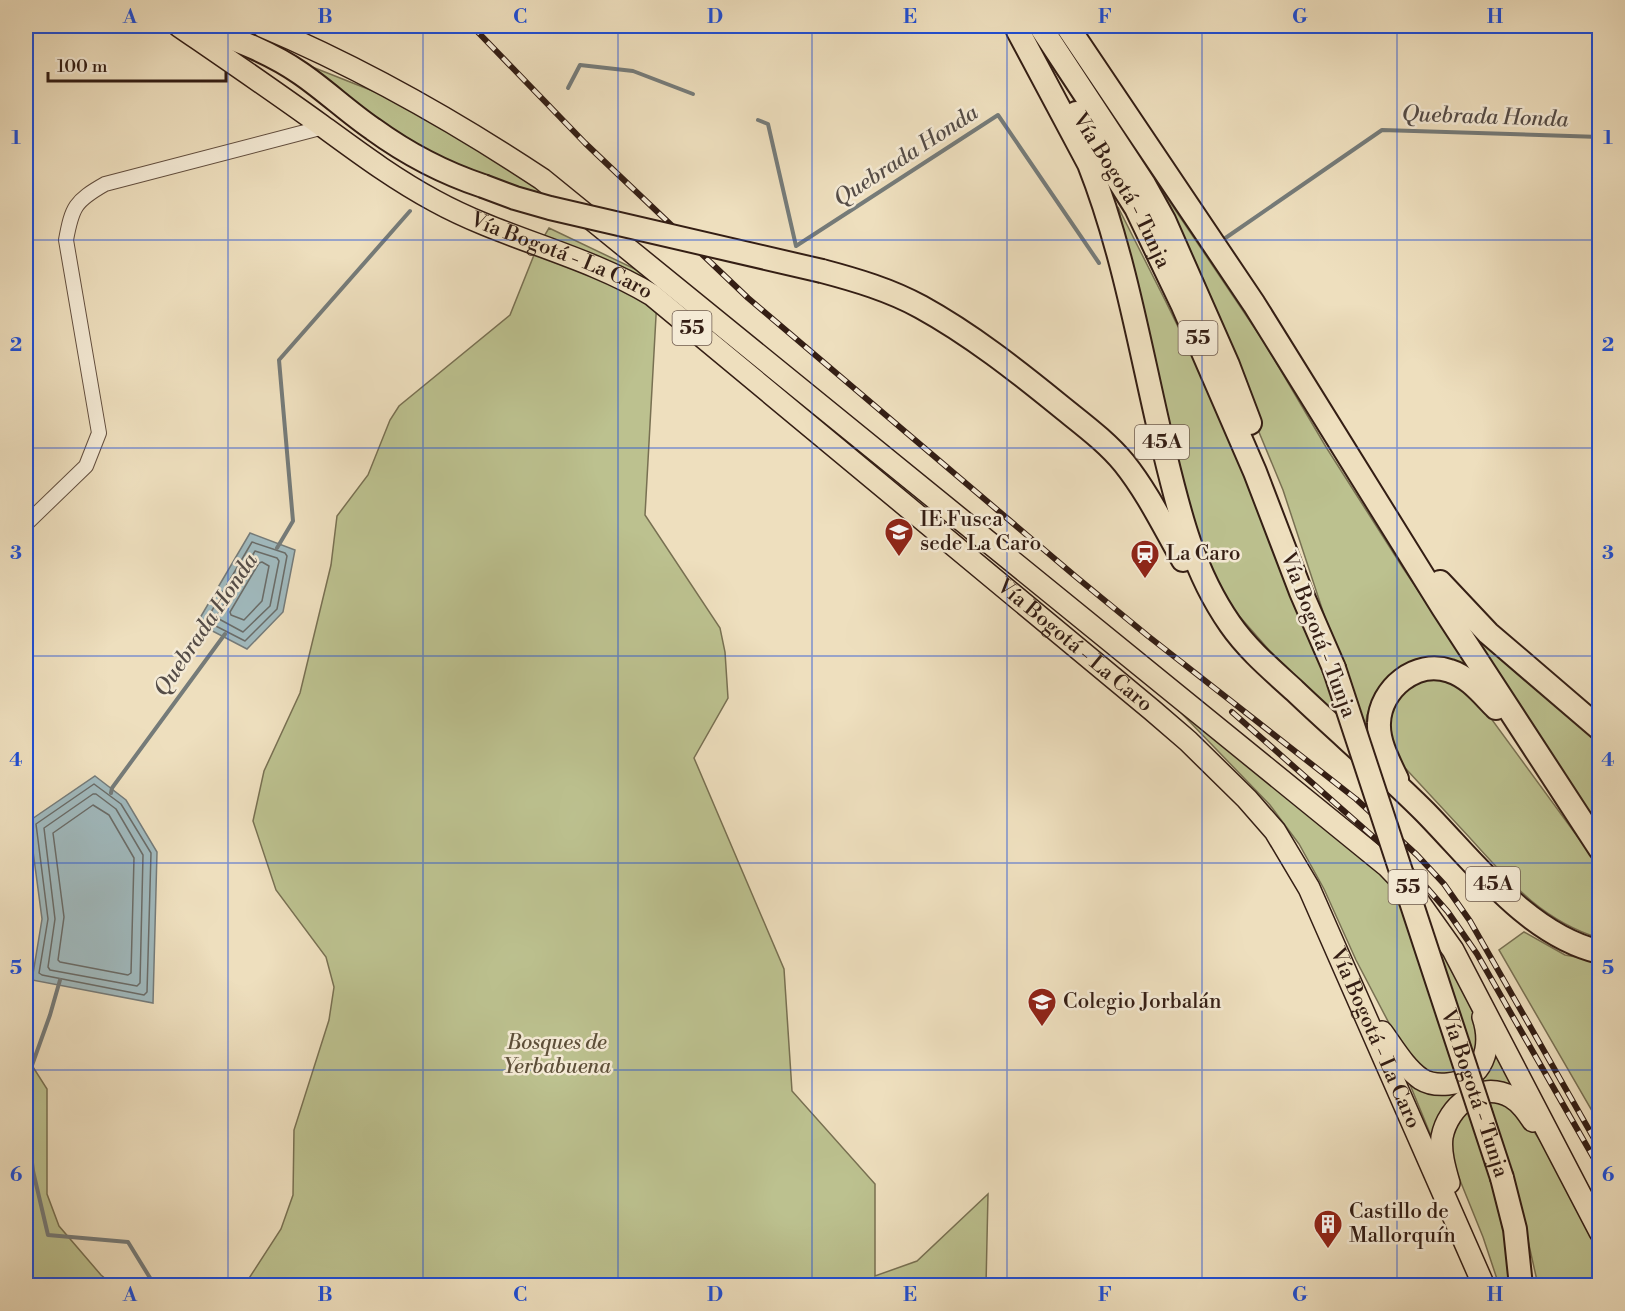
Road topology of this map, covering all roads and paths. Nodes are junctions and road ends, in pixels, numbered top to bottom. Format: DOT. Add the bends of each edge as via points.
graph roads {
  1 [pos="179,26"];
  2 [pos="200,26"];
  3 [pos="262,26"];
  4 [pos="1067,26"];
  5 [pos="1025,27"];
  6 [pos="324,127"];
  7 [pos="1365,481"];
  8 [pos="26,524"];
  9 [pos="1229,623"];
  10 [pos="1599,729"];
  11 [pos="1528,741"];
  12 [pos="1404,791"];
  13 [pos="1599,849"];
  14 [pos="1599,952"];
  15 [pos="1470,981"];
  16 [pos="1363,1008"];
  17 [pos="1595,1224"];
  18 [pos="1459,1228"];
  19 [pos="1484,1286"];
  20 [pos="1521,1286"];
  1 -- 6 [label="main road, Vía Bogotá - La Caro / 55"];
  2 -- 9 [label="highway, bridge" via="279,60 403,149 464,180 550,208 822,271 921,307 1005,363 1123,461 1163,521 1186,566"];
  3 -- 15 [label="main road, Vía Bogotá - La Caro / 55" via="448,118 572,201 1387,866 1433,920"];
  4 -- 7 [label="highway, Vía Bogotá - Tunja" via="1254,304"];
  5 -- 9 [label="highway, 45A" via="1098,186 1125,282 1180,516 1198,569"];
  5 -- 20 [label="highway, Vía Bogotá - Tunja / 55, bridge" via="1136,208 1160,255 1255,472 1334,668 1502,1178 1515,1229"];
  6 -- 8 [label="street" via="105,184 82,197 70,218 66,240 99,433 86,466"];
  6 -- 16 [label="main road, Vía Bogotá - La Caro / 55" via="436,202 629,281 652,296 1152,710 1223,775 1275,831 1309,888"];
  7 -- 10 [label="highway" via="1459,604"];
  7 -- 11 [label="highway, Vía Bogotá - Tunja"];
  9 -- 12 [label="highway, 45A" via="1271,669"];
  11 -- 12 [label="highway" via="1462,676 1434,668 1418,670 1391,689 1381,705 1378,724 1381,741"];
  11 -- 13 [label="highway, Vía Bogotá - Tunja"];
  12 -- 14 [label="highway, 45A" via="1528,916 1572,943"];
  15 -- 16 [label="main road" via="1488,1037 1485,1056 1472,1075 1451,1084 1435,1084 1410,1070"];
  15 -- 17 [label="main road, Vía Bogotá - La Caro / 55"];
  16 -- 18 [label="main road, Vía Bogotá - La Caro / 55"];
  17 -- 18 [label="main road" via="1524,1108 1498,1092 1483,1092 1460,1104 1450,1115 1442,1140"];
  18 -- 19 [label="main road, Vía Bogotá - La Caro / 55"];
}
